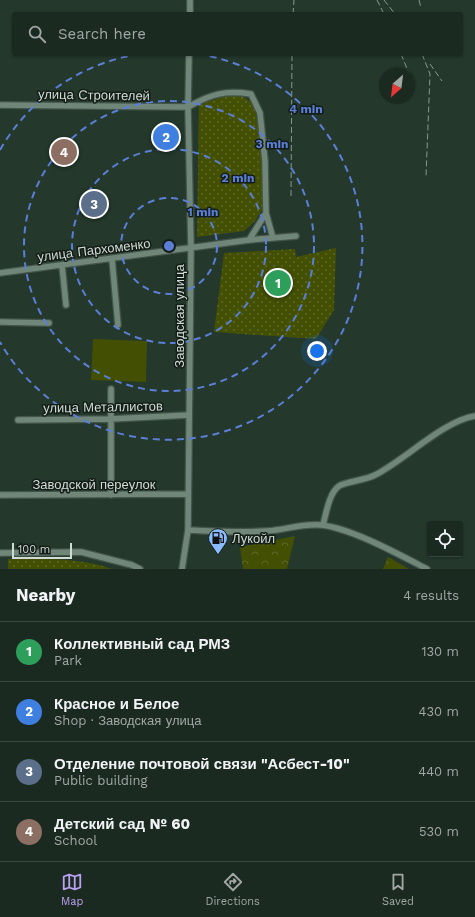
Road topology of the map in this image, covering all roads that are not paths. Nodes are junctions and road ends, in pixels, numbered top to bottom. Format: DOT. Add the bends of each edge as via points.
graph roads {
  1 [pos="190,0"];
  2 [pos="190,12"];
  3 [pos="189,56"];
  4 [pos="0,105"];
  5 [pos="188,107"];
  6 [pos="266,213"];
  7 [pos="296,236"];
  8 [pos="273,238"];
  9 [pos="249,240"];
  10 [pos="191,249"];
  11 [pos="112,259"];
  12 [pos="62,266"];
  13 [pos="0,273"];
  14 [pos="66,305"];
  15 [pos="0,322"];
  16 [pos="49,323"];
  17 [pos="118,325"];
  18 [pos="111,389"];
  19 [pos="189,415"];
  20 [pos="475,416"];
  21 [pos="110,419"];
  22 [pos="18,420"];
  23 [pos="188,494"];
  24 [pos="110,495"];
  25 [pos="0,496"];
  26 [pos="323,525"];
  27 [pos="188,530"];
  28 [pos="0,553"];
  29 [pos="140,569"];
  30 [pos="182,569"];
  31 [pos="428,569"];
  1 -- 2 [label="street"];
  3 -- 5 [label="street, Заводская улица"];
  4 -- 5 [label="street, улица Строителей"];
  5 -- 6 [label="street" via="209,96 233,91 251,94 260,113 265,161"];
  5 -- 10 [label="street, Заводская улица"];
  6 -- 8 [label="street"];
  6 -- 9 [label="street"];
  7 -- 8 [label="street, улица Пархоменко"];
  8 -- 9 [label="street, улица Пархоменко"];
  9 -- 10 [label="street, улица Пархоменко"];
  10 -- 11 [label="street, улица Пархоменко"];
  10 -- 19 [label="street, Заводская улица"];
  11 -- 12 [label="street, улица Пархоменко"];
  11 -- 17 [label="street"];
  12 -- 13 [label="street, улица Пархоменко"];
  12 -- 14 [label="street"];
  15 -- 16 [label="street"];
  18 -- 21 [label="street"];
  19 -- 21 [label="street, улица Металлистов"];
  19 -- 23 [label="street, Заводская улица"];
  20 -- 26 [label="street" via="453,424 375,475 340,485 332,495"];
  21 -- 22 [label="street, улица Металлистов"];
  21 -- 24 [label="street"];
  23 -- 24 [label="street, Заводской переулок"];
  23 -- 27 [label="street, Заводская улица"];
  24 -- 25 [label="street, Заводской переулок"];
  26 -- 27 [label="street" via="268,531"];
  26 -- 31 [label="street" via="344,531"];
  27 -- 30 [label="street, Заводская улица"];
  28 -- 29 [label="street" via="81,552"];
}
